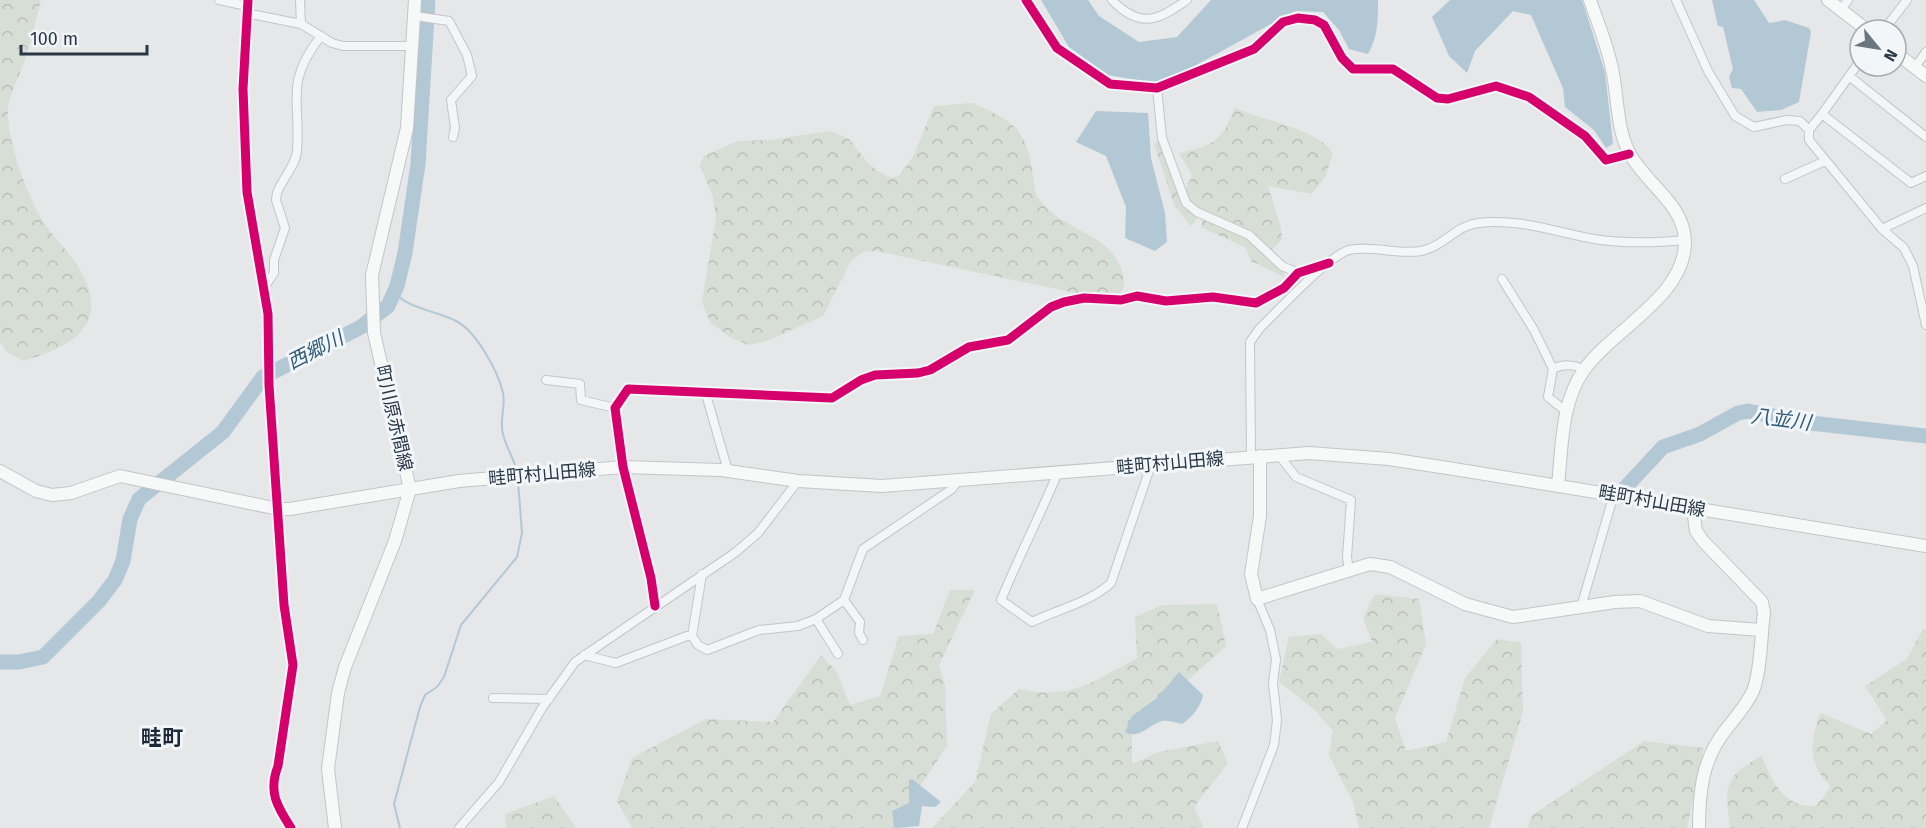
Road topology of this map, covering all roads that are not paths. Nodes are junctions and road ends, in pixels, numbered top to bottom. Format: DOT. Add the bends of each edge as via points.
graph roads {
  1 [pos="219,0"];
  2 [pos="300,0"];
  3 [pos="415,0"];
  4 [pos="1026,0"];
  5 [pos="1112,0"];
  6 [pos="1186,0"];
  7 [pos="1590,0"];
  8 [pos="1676,0"];
  9 [pos="1828,0"];
  10 [pos="1907,0"];
  11 [pos="1845,5"];
  12 [pos="247,6"];
  13 [pos="415,16"];
  14 [pos="1856,18"];
  15 [pos="1893,18"];
  16 [pos="302,24"];
  17 [pos="321,36"];
  18 [pos="412,46"];
  19 [pos="1926,52"];
  20 [pos="1908,62"];
  21 [pos="1915,67"];
  22 [pos="1926,76"];
  23 [pos="1848,77"];
  24 [pos="1852,78"];
  25 [pos="1157,88"];
  26 [pos="1821,114"];
  27 [pos="1809,130"];
  28 [pos="1926,136"];
  29 [pos="453,137"];
  30 [pos="1629,154"];
  31 [pos="1826,161"];
  32 [pos="1926,176"];
  33 [pos="1785,179"];
  34 [pos="1926,208"];
  35 [pos="1882,229"];
  36 [pos="1685,240"];
  37 [pos="1329,262"];
  38 [pos="1298,273"];
  39 [pos="1502,279"];
  40 [pos="263,289"];
  41 [pos="1925,313"];
  42 [pos="1926,326"];
  43 [pos="1553,369"];
  44 [pos="1584,370"];
  45 [pos="546,380"];
  46 [pos="705,392"];
  47 [pos="615,408"];
  48 [pos="1567,412"];
  49 [pos="1278,454"];
  50 [pos="1255,456"];
  51 [pos="1151,465"];
  52 [pos="623,467"];
  53 [pos="0,471"];
  54 [pos="728,471"];
  55 [pos="1058,472"];
  56 [pos="798,481"];
  57 [pos="957,482"];
  58 [pos="1558,485"];
  59 [pos="410,489"];
  60 [pos="1614,494"];
  61 [pos="1693,508"];
  62 [pos="278,509"];
  63 [pos="1926,546"];
  64 [pos="1349,571"];
  65 [pos="702,574"];
  66 [pos="1257,599"];
  67 [pos="844,600"];
  68 [pos="655,606"];
  69 [pos="1581,607"];
  70 [pos="816,619"];
  71 [pos="1761,630"];
  72 [pos="693,636"];
  73 [pos="863,640"];
  74 [pos="838,654"];
  75 [pos="584,655"];
  76 [pos="493,698"];
  77 [pos="549,699"];
  78 [pos="291,828"];
  79 [pos="335,828"];
  80 [pos="459,828"];
  81 [pos="1242,828"];
  82 [pos="1699,828"];
  1 -- 12 [label="street"];
  2 -- 16 [label="street"];
  3 -- 13 [label="main road, 町川原赤間線"];
  4 -- 25 [label="street" via="1057,48 1099,78 1110,84"];
  5 -- 6 [label="street" via="1126,13 1144,20 1156,18"];
  7 -- 30 [label="main road" via="1613,73"];
  8 -- 27 [label="street" via="1708,71 1735,116 1754,127 1787,120 1800,121"];
  9 -- 11 [label="main road"];
  10 -- 15 [label="street"];
  11 -- 14 [label="main road"];
  12 -- 16 [label="street"];
  12 -- 40 [label="street" via="243,88 247,192"];
  13 -- 18 [label="main road, 町川原赤間線"];
  13 -- 29 [label="street" via="449,21 472,66 472,76 451,100"];
  16 -- 17 [label="street"];
  17 -- 18 [label="street" via="332,43 353,47"];
  17 -- 40 [label="street" via="297,77 297,153 276,200 285,228 274,260 274,273"];
  18 -- 59 [label="main road, 町川原赤間線" via="407,128 376,253 372,303 374,333"];
  19 -- 21 [label="street"];
  20 -- 21 [label="main road"];
  21 -- 22 [label="main road"];
  23 -- 26 [label="street"];
  24 -- 28 [label="street"];
  25 -- 30 [label="street" via="1254,49 1283,22 1298,18 1315,20 1324,25 1342,58 1353,69 1393,69 1437,98 1448,99 1496,86 1529,97 1558,116 1585,136 1606,160"];
  25 -- 38 [label="street" via="1162,138 1186,203 1197,212 1249,235 1282,266"];
  26 -- 27 [label="street"];
  26 -- 32 [label="street" via="1911,183"];
  27 -- 31 [label="street" via="1809,140"];
  30 -- 36 [label="main road" via="1677,213"];
  31 -- 33 [label="street"];
  31 -- 35 [label="street"];
  34 -- 35 [label="street"];
  35 -- 41 [label="street" via="1910,258"];
  36 -- 37 [label="street" via="1643,244 1597,240 1530,224 1477,223 1424,251 1349,250"];
  36 -- 44 [label="main road" via="1681,267 1671,284"];
  37 -- 38 [label="street"];
  37 -- 50 [label="street" via="1250,342"];
  38 -- 46 [label="street" via="1284,288 1256,303 1214,297 1166,301 1137,296 1064,302 1051,307 1008,340 969,347 930,370 875,375 832,398"];
  39 -- 43 [label="street"];
  40 -- 62 [label="street" via="268,314"];
  41 -- 42 [label="street"];
  43 -- 44 [label="street" via="1578,366"];
  43 -- 48 [label="street" via="1548,397"];
  44 -- 48 [label="main road"];
  45 -- 47 [label="street" via="580,384 581,400"];
  46 -- 47 [label="street" via="628,389"];
  46 -- 54 [label="street"];
  47 -- 52 [label="street"];
  48 -- 58 [label="main road"];
  49 -- 50 [label="main road, 畦町村山田線"];
  49 -- 58 [label="main road, 畦町村山田線" via="1389,459"];
  49 -- 64 [label="street" via="1296,477 1351,500"];
  50 -- 51 [label="main road, 畦町村山田線"];
  50 -- 66 [label="main road" via="1260,516 1251,574"];
  51 -- 55 [label="main road, 畦町村山田線"];
  51 -- 55 [label="street" via="1111,583 1072,607 1050,612 1032,622 1001,600"];
  52 -- 54 [label="main road, 畦町村山田線"];
  52 -- 59 [label="main road, 畦町村山田線"];
  52 -- 68 [label="street"];
  53 -- 62 [label="main road" via="36,491 52,495 71,493 120,476"];
  54 -- 56 [label="main road, 畦町村山田線"];
  55 -- 57 [label="main road, 畦町村山田線"];
  56 -- 57 [label="main road, 畦町村山田線" via="882,486"];
  56 -- 65 [label="street" via="758,533"];
  57 -- 67 [label="street" via="863,549"];
  58 -- 60 [label="main road, 畦町村山田線"];
  59 -- 62 [label="main road, 畦町村山田線"];
  59 -- 79 [label="main road, 町川原赤間線" via="395,541 338,693 328,769"];
  60 -- 61 [label="main road, 畦町村山田線"];
  60 -- 69 [label="street"];
  61 -- 63 [label="main road, 畦町村山田線"];
  61 -- 71 [label="main road" via="1699,536 1762,602"];
  62 -- 78 [label="street" via="284,605 293,665 273,797"];
  64 -- 66 [label="main road"];
  64 -- 69 [label="main road" via="1370,564 1390,567 1465,604 1513,617"];
  65 -- 68 [label="street"];
  65 -- 72 [label="street"];
  66 -- 81 [label="street" via="1275,652 1276,732"];
  67 -- 70 [label="street"];
  67 -- 73 [label="street" via="860,622"];
  68 -- 75 [label="street"];
  69 -- 71 [label="main road" via="1640,602 1708,626"];
  70 -- 72 [label="street" via="798,626 759,630 707,650"];
  70 -- 74 [label="street"];
  71 -- 82 [label="main road" via="1754,688 1704,768"];
  72 -- 75 [label="street" via="675,639 616,663"];
  75 -- 77 [label="street" via="568,670"];
  76 -- 77 [label="street"];
  77 -- 80 [label="street" via="499,782"];
}
